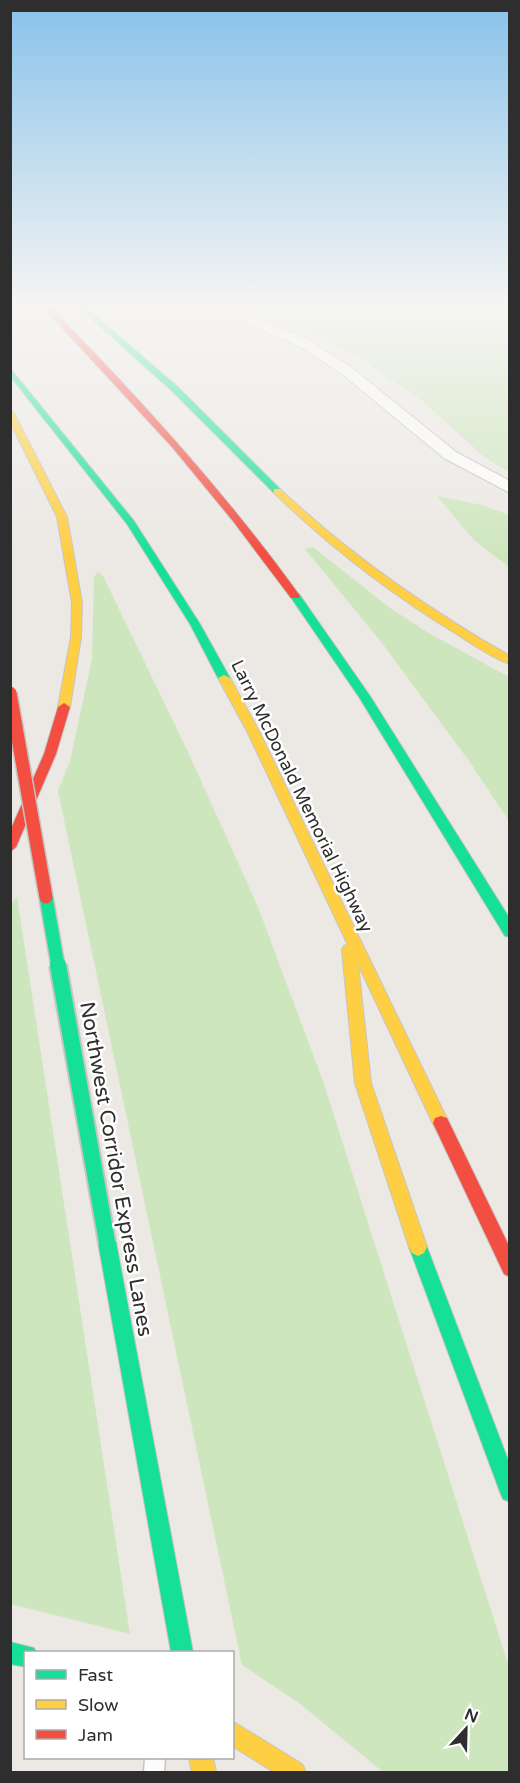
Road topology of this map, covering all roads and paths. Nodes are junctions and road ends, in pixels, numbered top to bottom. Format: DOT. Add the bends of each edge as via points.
graph roads {
  1 [pos="24,388"];
  2 [pos="122,388"];
  3 [pos="173,388"];
  4 [pos="369,388"];
  5 [pos="10,413"];
  6 [pos="510,488"];
  7 [pos="510,661"];
  8 [pos="10,693"];
  9 [pos="10,847"];
  10 [pos="346,924"];
  11 [pos="510,932"];
  12 [pos="510,1268"];
  13 [pos="510,1492"];
  14 [pos="182,1651"];
  15 [pos="234,1733"];
  16 [pos="294,1773"];
  1 -- 10 [label="highway, Larry McDonald Memorial Highway" via="131,523 195,624 253,730"];
  2 -- 11 [label="highway" via="208,484 342,663"];
  3 -- 7 [label="highway" via="292,508 351,559 423,610"];
  4 -- 6 [label="street" via="450,455"];
  5 -- 9 [label="highway" via="62,517 77,603 76,637 63,712 50,754"];
  8 -- 14 [label="highway, Northwest Corridor Express Lanes, bridge"];
  10 -- 12 [label="highway, Larry McDonald Memorial Highway"];
  10 -- 13 [label="highway" via="363,1083 437,1302"];
  15 -- 16 [label="highway"];
}
